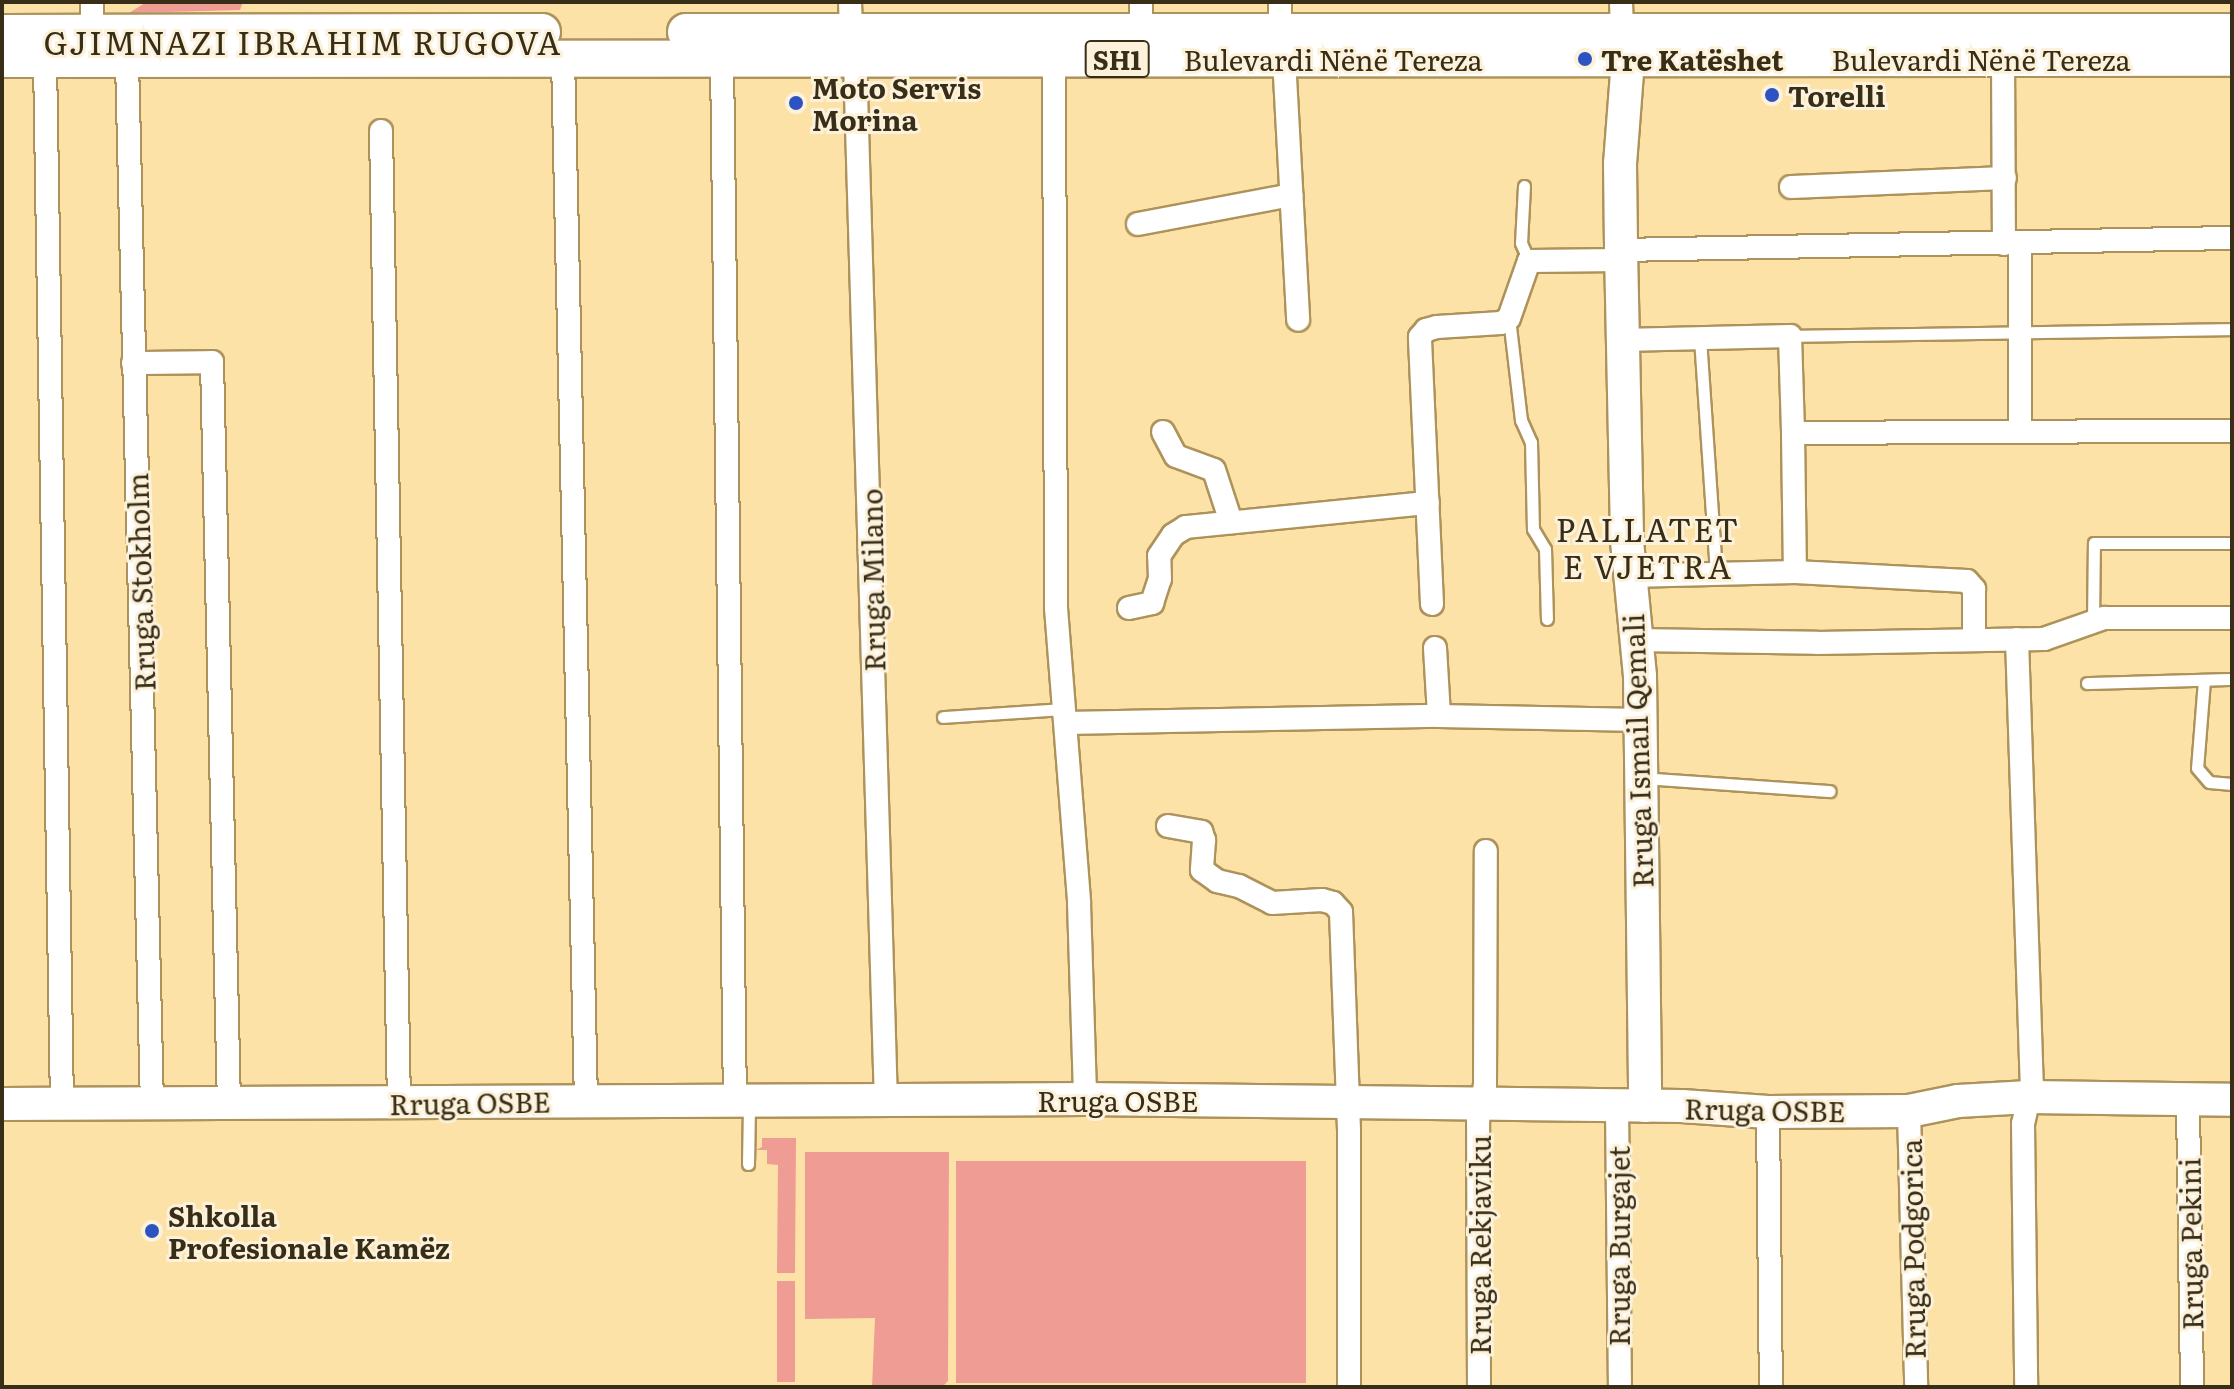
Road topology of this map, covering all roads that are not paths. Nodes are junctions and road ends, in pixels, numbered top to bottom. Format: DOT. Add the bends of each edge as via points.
graph roads {
  1 [pos="92,17"];
  2 [pos="1141,17"];
  3 [pos="1281,31"];
  4 [pos="1624,32"];
  5 [pos="2232,32"];
  6 [pos="2,33"];
  7 [pos="856,49"];
  8 [pos="563,57"];
  9 [pos="722,58"];
  10 [pos="1054,58"];
  11 [pos="2003,58"];
  12 [pos="2232,58"];
  13 [pos="2,59"];
  14 [pos="45,59"];
  15 [pos="127,60"];
  16 [pos="381,131"];
  17 [pos="2005,178"];
  18 [pos="1524,186"];
  19 [pos="1791,187"];
  20 [pos="1291,195"];
  21 [pos="1138,224"];
  22 [pos="2232,238"];
  23 [pos="2012,244"];
  24 [pos="1621,255"];
  25 [pos="1529,261"];
  26 [pos="1509,318"];
  27 [pos="1298,320"];
  28 [pos="2232,329"];
  29 [pos="2020,330"];
  30 [pos="1790,336"];
  31 [pos="1700,338"];
  32 [pos="1623,340"];
  33 [pos="133,363"];
  34 [pos="2020,430"];
  35 [pos="2232,431"];
  36 [pos="1163,432"];
  37 [pos="1793,433"];
  38 [pos="1428,503"];
  39 [pos="1231,522"];
  40 [pos="2232,543"];
  41 [pos="1716,572"];
  42 [pos="1795,572"];
  43 [pos="1629,576"];
  44 [pos="1432,604"];
  45 [pos="1129,608"];
  46 [pos="2232,618"];
  47 [pos="1547,619"];
  48 [pos="2093,621"];
  49 [pos="1974,639"];
  50 [pos="2017,639"];
  51 [pos="1636,640"];
  52 [pos="1435,648"];
  53 [pos="2232,679"];
  54 [pos="2204,680"];
  55 [pos="2087,683"];
  56 [pos="1064,716"];
  57 [pos="1439,716"];
  58 [pos="943,717"];
  59 [pos="1641,720"];
  60 [pos="1642,778"];
  61 [pos="2232,784"];
  62 [pos="1830,791"];
  63 [pos="1168,826"];
  64 [pos="1486,851"];
  65 [pos="2029,1097"];
  66 [pos="1085,1099"];
  67 [pos="742,1100"];
  68 [pos="2232,1100"];
  69 [pos="586,1101"];
  70 [pos="2188,1101"];
  71 [pos="886,1102"];
  72 [pos="1347,1102"];
  73 [pos="152,1103"];
  74 [pos="229,1103"];
  75 [pos="399,1103"];
  76 [pos="2,1104"];
  77 [pos="62,1104"];
  78 [pos="1481,1104"];
  79 [pos="1631,1106"];
  80 [pos="1909,1111"];
  81 [pos="1768,1112"];
  82 [pos="748,1164"];
  83 [pos="1349,1387"];
  84 [pos="1479,1387"];
  85 [pos="1620,1387"];
  86 [pos="1771,1387"];
  87 [pos="1916,1387"];
  88 [pos="2026,1387"];
  89 [pos="2192,1387"];
  1 -- 6 [label="main road, Bulevardi Nënë Tereza / SH1"];
  1 -- 7 [label="main road, Bulevardi Nënë Tereza / SH1"];
  2 -- 3 [label="main road, Bulevardi Nënë Tereza / SH1"];
  2 -- 7 [label="main road, Bulevardi Nënë Tereza / SH1"];
  3 -- 4 [label="main road, Bulevardi Nënë Tereza / SH1"];
  3 -- 10 [label="main road, Bulevardi Nënë Tereza / SH1"];
  3 -- 20 [label="street"];
  4 -- 5 [label="main road, Bulevardi Nënë Tereza / SH1"];
  4 -- 11 [label="main road, Bulevardi Nënë Tereza / SH1"];
  4 -- 24 [label="street, Rruga Ismail Qemali"];
  7 -- 9 [label="main road, Bulevardi Nënë Tereza / SH1"];
  7 -- 10 [label="main road, Bulevardi Nënë Tereza / SH1" via="912,65"];
  7 -- 71 [label="street, Rruga Milano"];
  8 -- 9 [label="main road, Bulevardi Nënë Tereza / SH1"];
  8 -- 15 [label="main road, Bulevardi Nënë Tereza / SH1"];
  8 -- 69 [label="street"];
  9 -- 67 [label="street"];
  10 -- 56 [label="street" via="1056,608"];
  11 -- 12 [label="main road, Bulevardi Nënë Tereza / SH1"];
  11 -- 17 [label="street"];
  13 -- 14 [label="main road, Bulevardi Nënë Tereza / SH1"];
  14 -- 15 [label="main road, Bulevardi Nënë Tereza / SH1"];
  14 -- 77 [label="street"];
  15 -- 33 [label="street, Rruga Stokholm"];
  16 -- 75 [label="street"];
  17 -- 19 [label="street"];
  17 -- 23 [label="street"];
  18 -- 25 [label="lane" via="1521,243"];
  20 -- 21 [label="street"];
  20 -- 27 [label="street"];
  22 -- 23 [label="street"];
  23 -- 24 [label="street"];
  23 -- 29 [label="street"];
  24 -- 25 [label="street"];
  24 -- 32 [label="street, Rruga Ismail Qemali"];
  25 -- 26 [label="street"];
  26 -- 38 [label="street" via="1437,327 1420,337"];
  26 -- 47 [label="lane" via="1521,420 1531,442 1533,529 1545,549"];
  28 -- 29 [label="lane"];
  29 -- 30 [label="lane"];
  29 -- 34 [label="street"];
  30 -- 31 [label="street"];
  30 -- 37 [label="street"];
  31 -- 32 [label="street"];
  31 -- 41 [label="lane"];
  32 -- 43 [label="street, Rruga Ismail Qemali"];
  33 -- 73 [label="street, Rruga Stokholm"];
  33 -- 74 [label="street" via="212,362"];
  34 -- 35 [label="street"];
  34 -- 37 [label="street"];
  36 -- 39 [label="street" via="1176,456 1214,470"];
  37 -- 42 [label="street"];
  38 -- 39 [label="street"];
  38 -- 44 [label="street"];
  39 -- 45 [label="street" via="1186,527 1173,535 1159,556 1158,593 1152,603"];
  40 -- 48 [label="lane" via="2094,543"];
  41 -- 42 [label="street"];
  41 -- 43 [label="street"];
  42 -- 49 [label="street" via="1967,581 1974,589"];
  43 -- 51 [label="street, Rruga Ismail Qemali"];
  46 -- 48 [label="street"];
  48 -- 50 [label="street" via="2044,639"];
  49 -- 50 [label="street"];
  49 -- 51 [label="street"];
  50 -- 65 [label="street"];
  51 -- 59 [label="street, Rruga Ismail Qemali"];
  52 -- 57 [label="street"];
  53 -- 54 [label="lane"];
  54 -- 55 [label="lane"];
  54 -- 61 [label="lane" via="2197,768 2209,782"];
  56 -- 57 [label="street"];
  56 -- 58 [label="lane"];
  56 -- 66 [label="street" via="1079,903"];
  57 -- 59 [label="street"];
  59 -- 60 [label="street, Rruga Ismail Qemali"];
  60 -- 62 [label="lane"];
  60 -- 79 [label="street, Rruga Ismail Qemali"];
  63 -- 72 [label="street" via="1201,832 1202,870 1217,881 1272,903 1322,900 1339,907"];
  64 -- 78 [label="street, Rruga Rekjaviku"];
  65 -- 70 [label="street, Rruga OSBE"];
  65 -- 80 [label="street, Rruga OSBE" via="1958,1101"];
  65 -- 88 [label="street" via="2023,1124"];
  66 -- 71 [label="street, Rruga OSBE"];
  66 -- 72 [label="street, Rruga OSBE"];
  67 -- 69 [label="street, Rruga OSBE"];
  67 -- 71 [label="street, Rruga OSBE"];
  67 -- 82 [label="lane"];
  68 -- 70 [label="street, Rruga OSBE"];
  69 -- 75 [label="street, Rruga OSBE"];
  70 -- 89 [label="street, Rruga Pekini"];
  72 -- 78 [label="street, Rruga OSBE"];
  72 -- 83 [label="street"];
  73 -- 74 [label="street, Rruga OSBE"];
  73 -- 77 [label="street, Rruga OSBE"];
  74 -- 75 [label="street, Rruga OSBE"];
  76 -- 77 [label="street, Rruga OSBE"];
  78 -- 79 [label="street, Rruga OSBE"];
  78 -- 84 [label="street, Rruga Rekjaviku"];
  79 -- 81 [label="street, Rruga OSBE"];
  79 -- 85 [label="street, Rruga Burgajet"];
  80 -- 81 [label="street, Rruga OSBE"];
  80 -- 87 [label="street, Rruga Podgorica"];
  81 -- 86 [label="street"];
}
